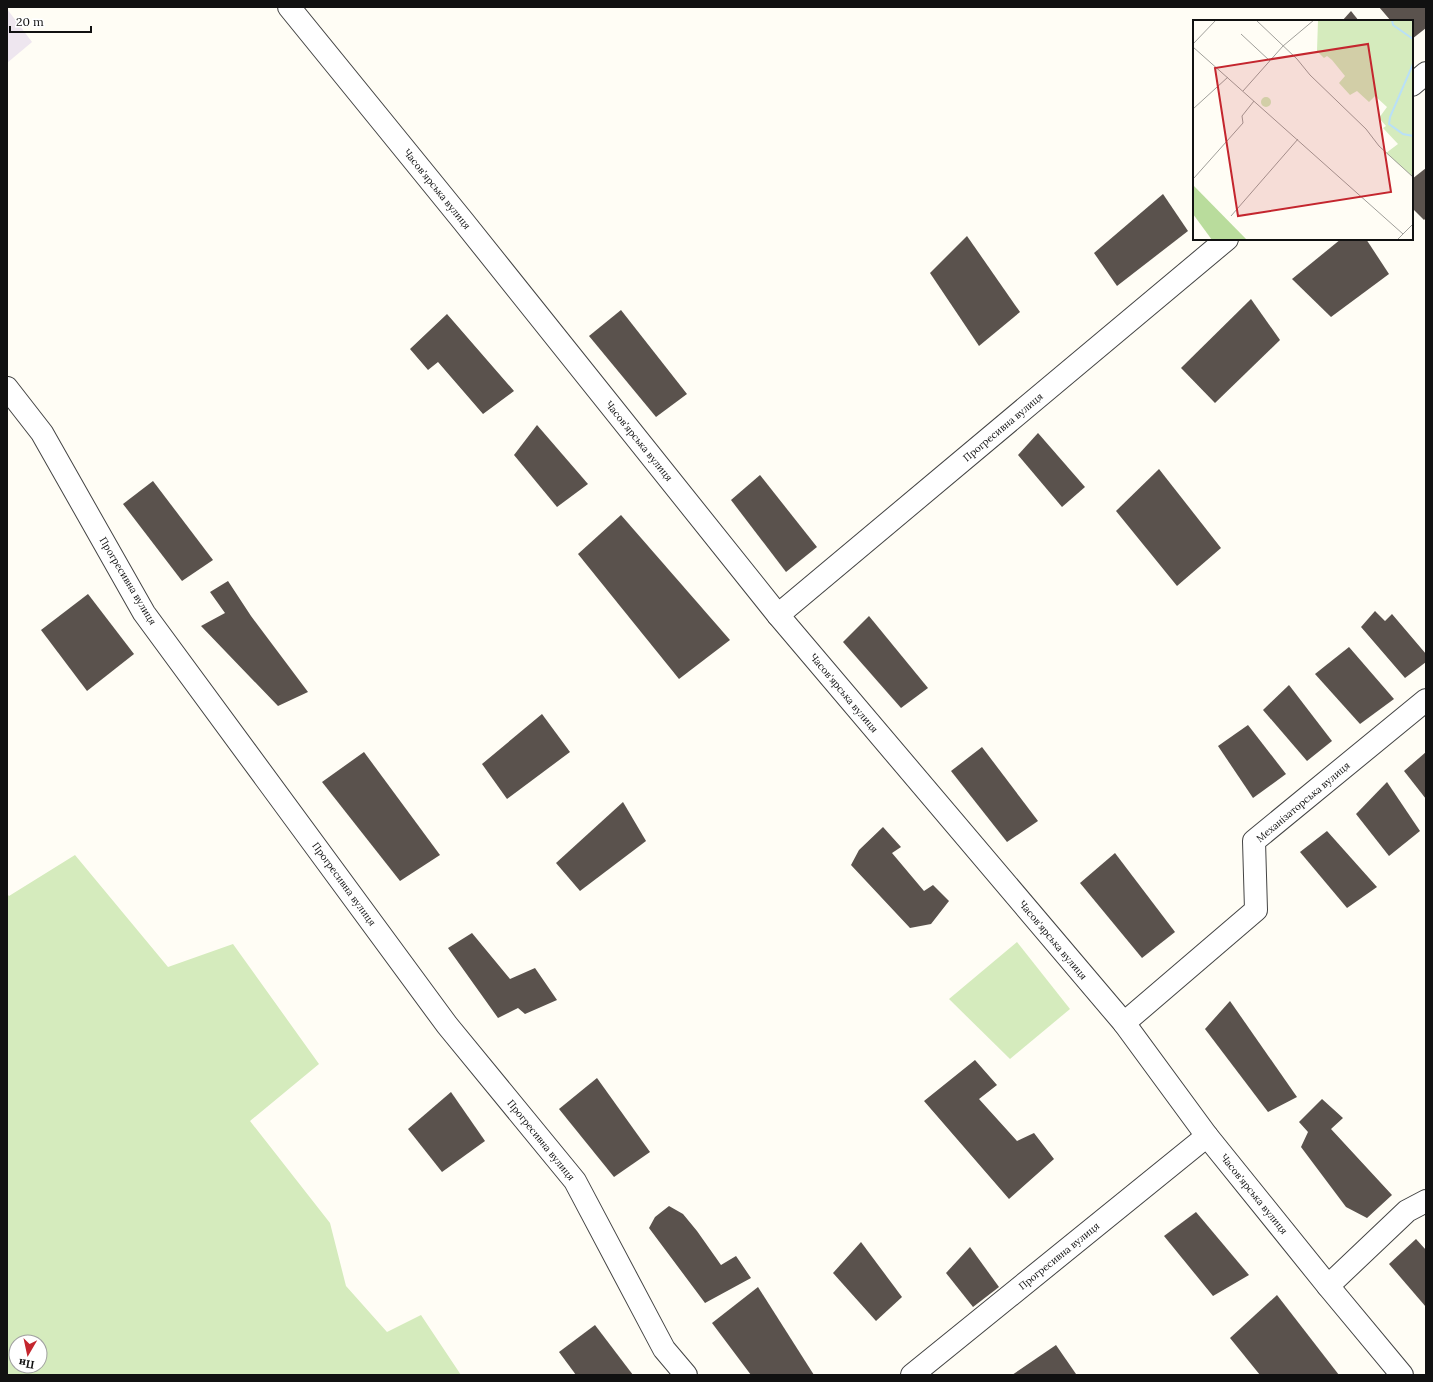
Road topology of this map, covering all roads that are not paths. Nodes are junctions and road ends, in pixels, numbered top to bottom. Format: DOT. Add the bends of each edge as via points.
graph roads {
  1 [pos="289,7"];
  2 [pos="1426,73"];
  3 [pos="1413,84"];
  4 [pos="1226,240"];
  5 [pos="7,388"];
  6 [pos="778,615"];
  7 [pos="1426,700"];
  8 [pos="1124,1023"];
  9 [pos="1207,1136"];
  10 [pos="1426,1201"];
  11 [pos="1328,1286"];
  12 [pos="918,1373"];
  13 [pos="686,1375"];
  14 [pos="1402,1375"];
  1 -- 6 [label="street, Часов'ярська вулиця"];
  2 -- 3 [label="street"];
  4 -- 6 [label="street, Прогресивна вулиця"];
  5 -- 13 [label="street, Прогресивна вулиця" via="42,433 144,613 447,1025 575,1181 664,1349"];
  6 -- 8 [label="street, Часов'ярська вулиця"];
  7 -- 8 [label="street, Механізаторська вулиця" via="1254,841 1256,910"];
  8 -- 9 [label="street, Часов'ярська вулиця"];
  9 -- 11 [label="street, Часов'ярська вулиця"];
  9 -- 12 [label="street, Прогресивна вулиця"];
  10 -- 11 [label="street" via="1407,1211"];
  11 -- 14 [label="street, Часов'ярська вулиця"];
}
